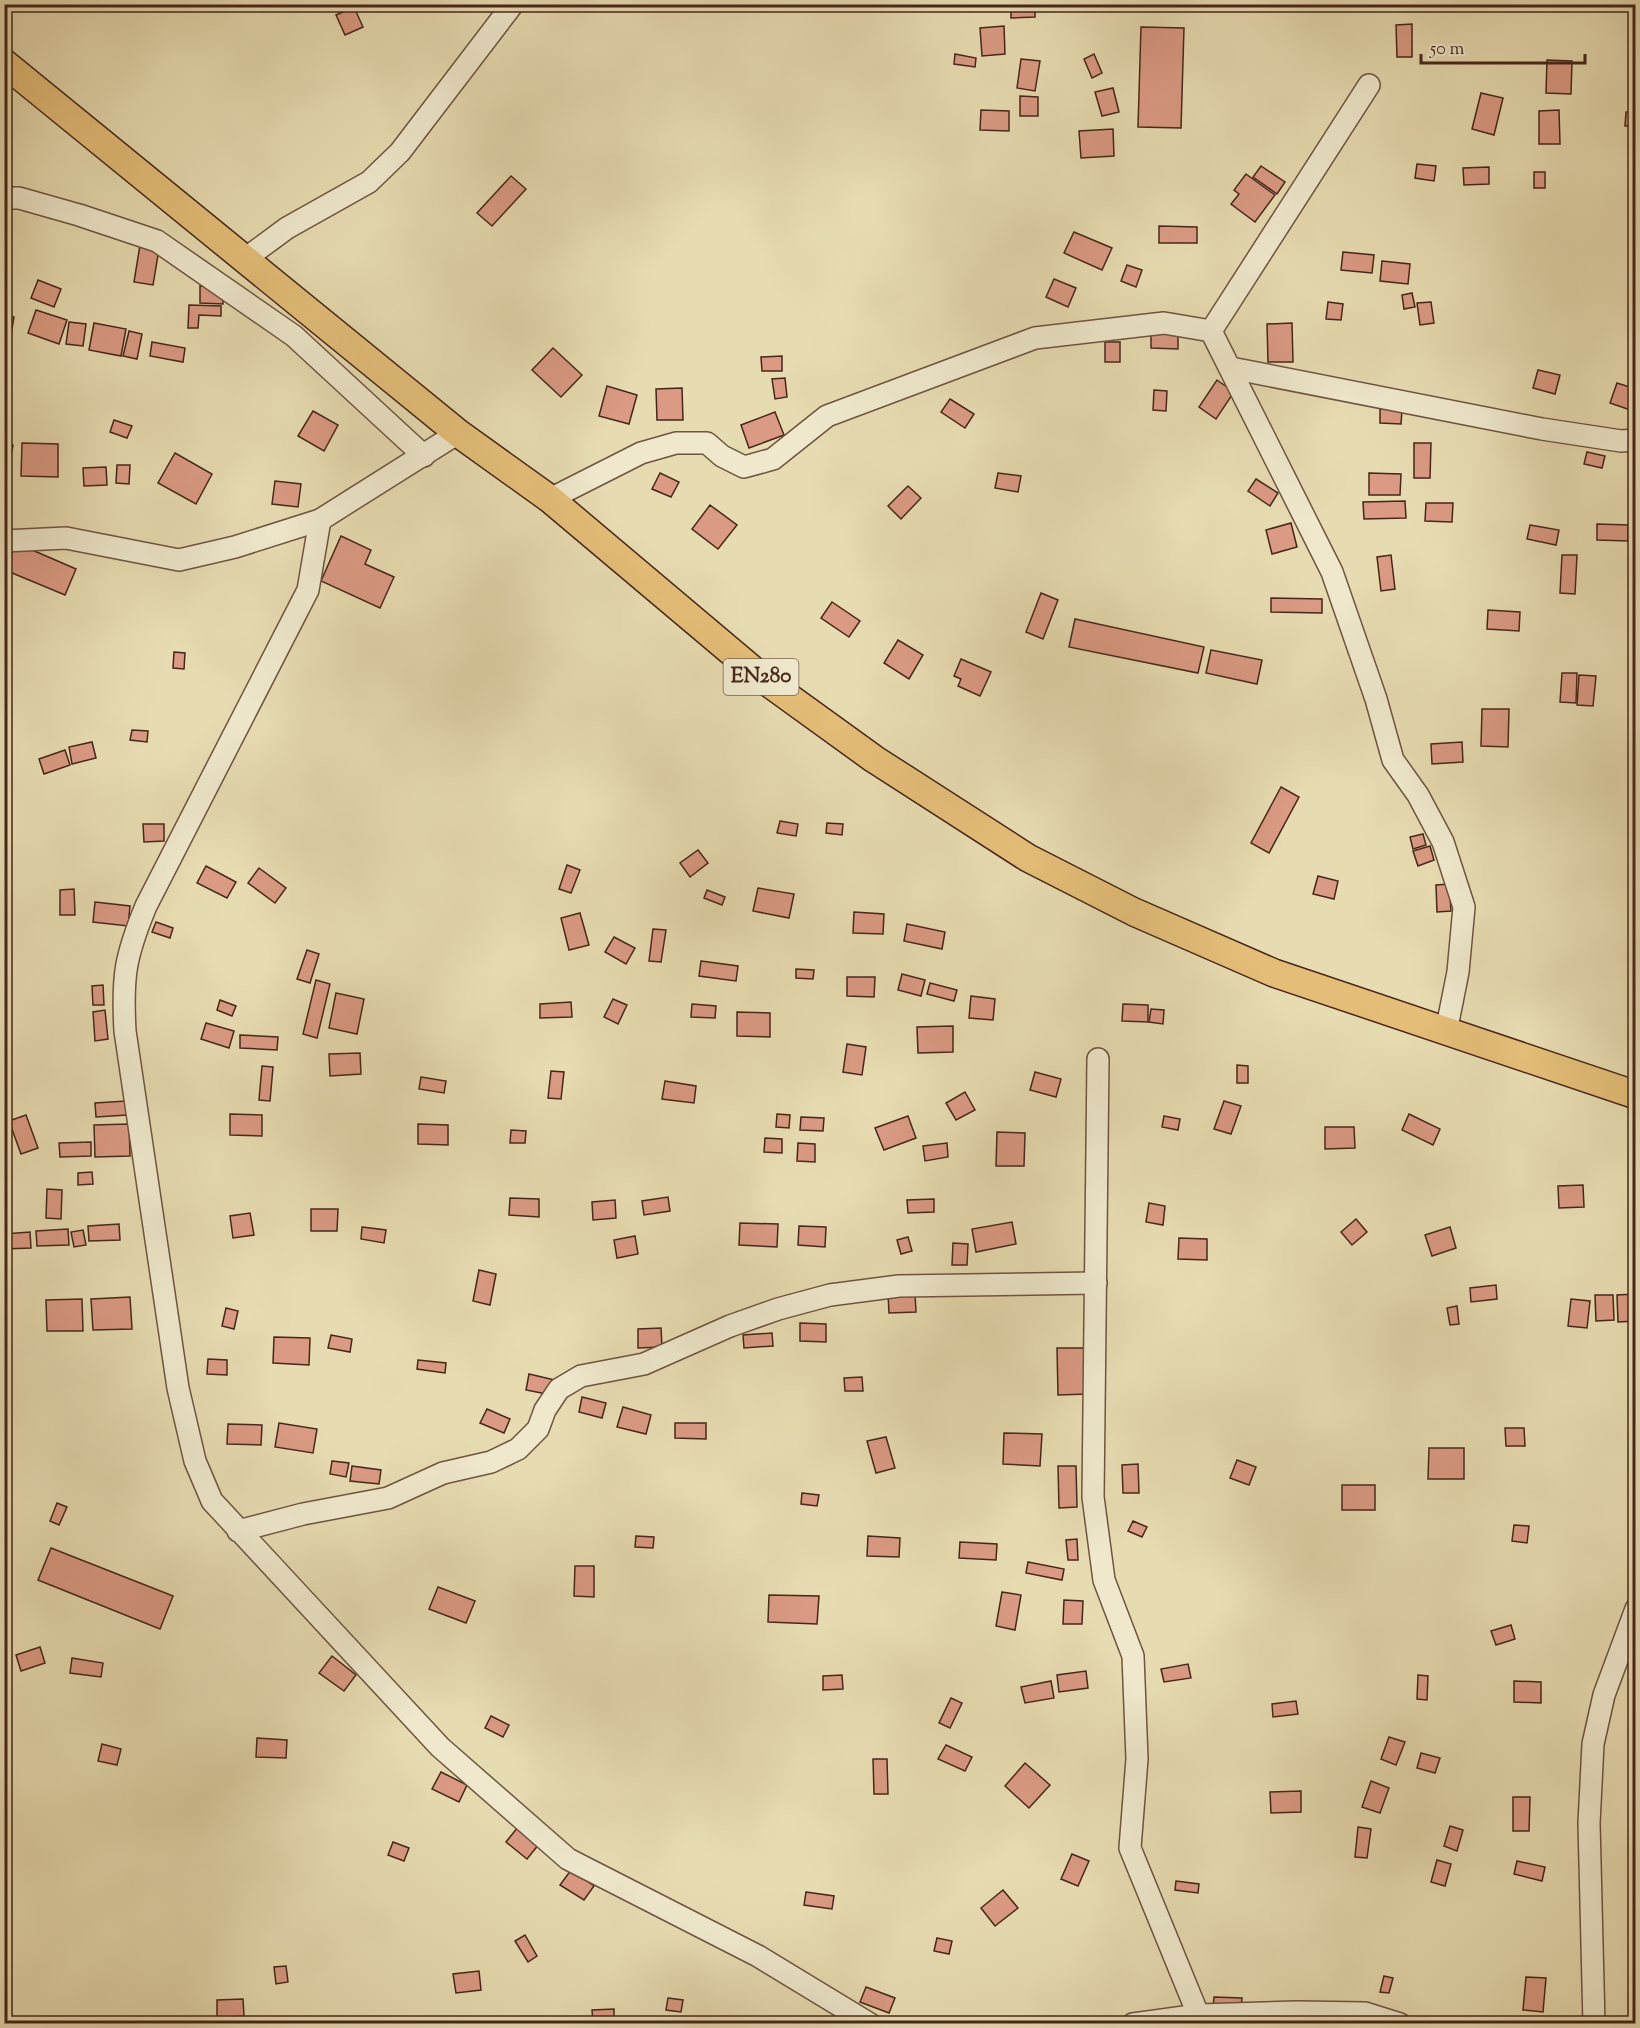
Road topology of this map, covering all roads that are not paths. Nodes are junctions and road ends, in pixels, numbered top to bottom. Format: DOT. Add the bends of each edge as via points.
graph roads {
  1 [pos="513,4"];
  2 [pos="4,63"];
  3 [pos="1369,85"];
  4 [pos="4,198"];
  5 [pos="245,259"];
  6 [pos="1211,331"];
  7 [pos="1231,368"];
  8 [pos="458,433"];
  9 [pos="1635,440"];
  10 [pos="423,456"];
  11 [pos="550,499"];
  12 [pos="320,520"];
  13 [pos="4,541"];
  14 [pos="1446,1032"];
  15 [pos="1098,1059"];
  16 [pos="1635,1095"];
  17 [pos="1096,1283"];
  18 [pos="238,1531"];
  19 [pos="1635,1609"];
  20 [pos="1201,2019"];
  21 [pos="870,2024"];
  22 [pos="1133,2024"];
  23 [pos="1400,2024"];
  24 [pos="1594,2024"];
  1 -- 5 [label="street" via="400,152 369,182 287,228"];
  2 -- 5 [label="main road, EN280"];
  3 -- 6 [label="street"];
  4 -- 10 [label="street" via="19,198 79,214 156,241 294,336"];
  5 -- 8 [label="main road, EN280"];
  6 -- 7 [label="street"];
  6 -- 11 [label="street" via="1164,323 1035,338 827,416 773,459 744,466 722,456 707,443 676,443 641,453"];
  7 -- 9 [label="street" via="1542,429"];
  7 -- 14 [label="street" via="1332,572 1393,760 1418,795 1443,842 1464,908 1458,972"];
  8 -- 10 [label="street"];
  8 -- 11 [label="main road, EN280"];
  10 -- 12 [label="street"];
  11 -- 14 [label="main road, EN280" via="766,681 874,759 1028,858 1134,912 1274,973"];
  12 -- 13 [label="street" via="235,548 179,560 66,538"];
  12 -- 18 [label="street" via="309,590 146,906 128,949 122,985 124,1031 186,1427 212,1501"];
  14 -- 16 [label="main road, EN280"];
  15 -- 17 [label="street"];
  17 -- 18 [label="street" via="899,1286 830,1295 778,1309 644,1364 581,1376 559,1389 538,1429 518,1449 491,1462 443,1473 388,1498"];
  17 -- 20 [label="street" via="1093,1497 1104,1580 1133,1656 1137,1759 1130,1848"];
  18 -- 21 [label="street" via="440,1747 568,1859 758,1956"];
  19 -- 24 [label="street" via="1604,1695 1593,1744 1589,1823"];
  20 -- 22 [label="street"];
  20 -- 23 [label="street" via="1365,2013"];
}
